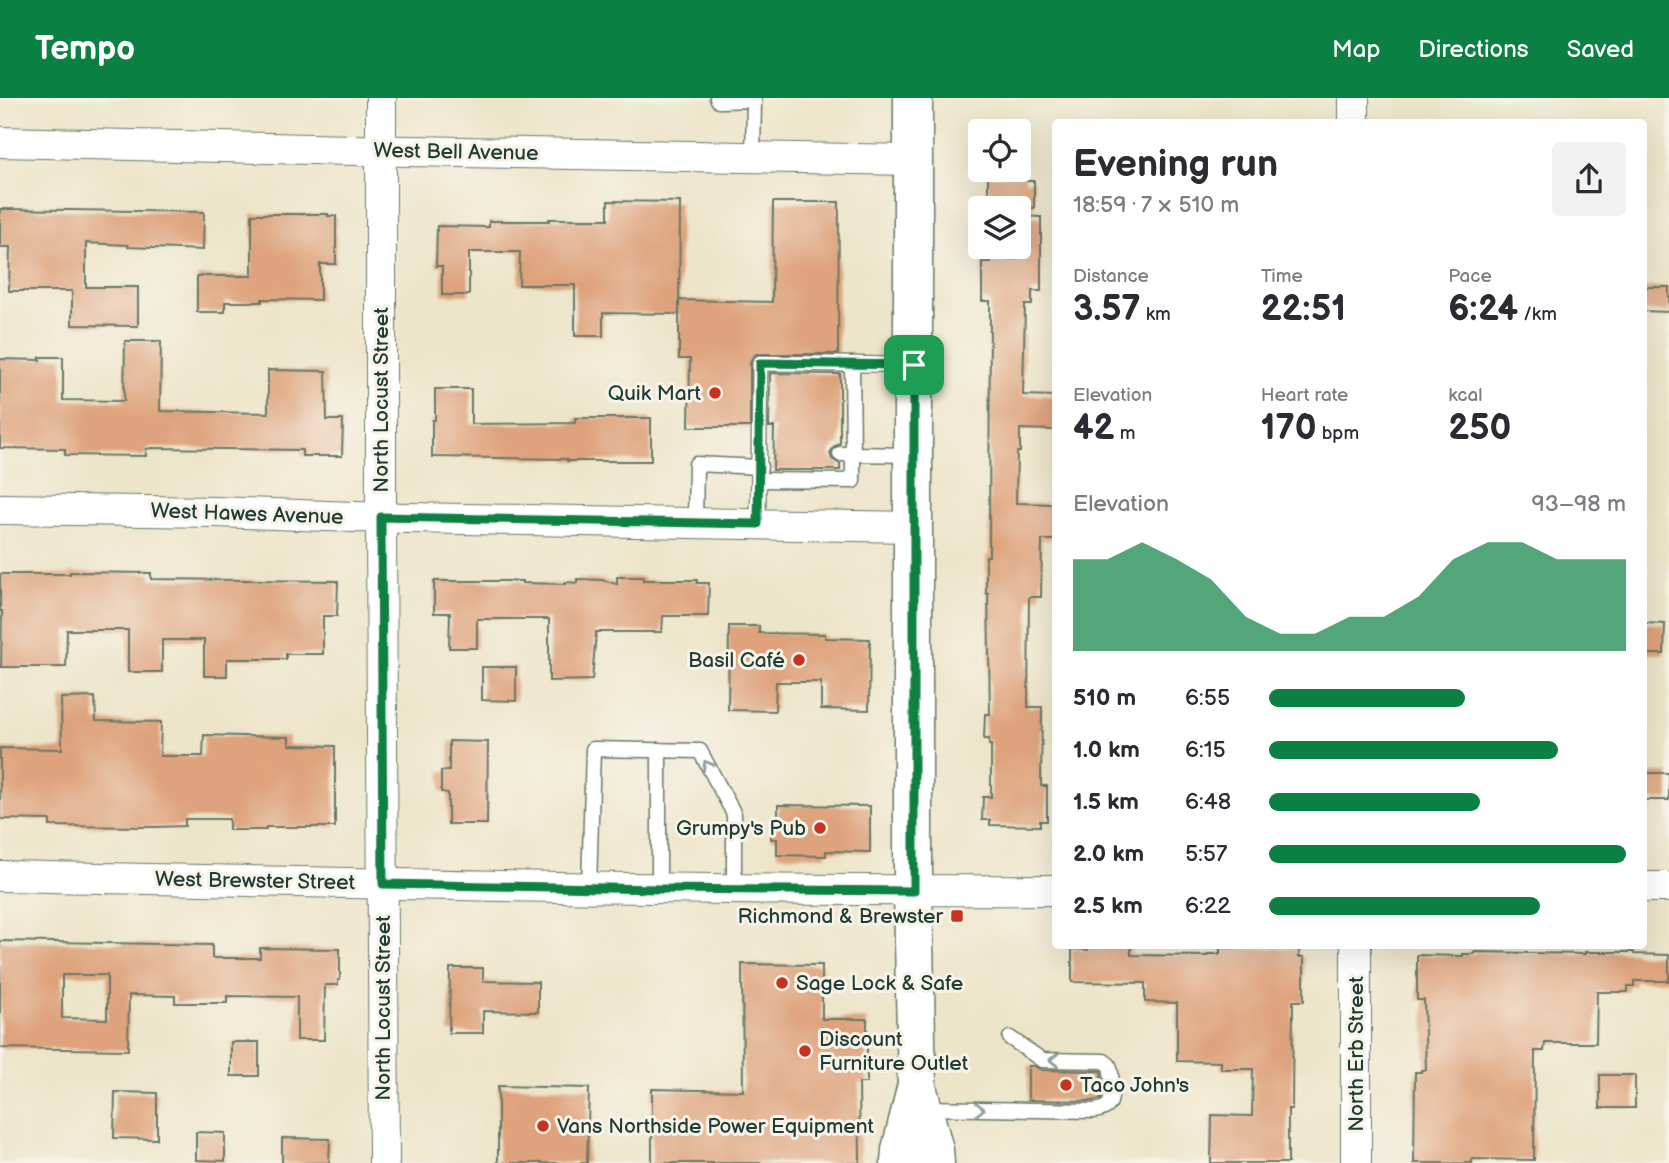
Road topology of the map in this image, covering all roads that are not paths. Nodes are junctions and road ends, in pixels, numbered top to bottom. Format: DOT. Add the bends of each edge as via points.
graph roads {
  1 [pos="381,98"];
  2 [pos="717,98"];
  3 [pos="913,98"];
  4 [pos="1354,98"];
  5 [pos="1354,119"];
  6 [pos="0,142"];
  7 [pos="382,150"];
  8 [pos="753,157"];
  9 [pos="913,160"];
  10 [pos="852,364"];
  11 [pos="914,365"];
  12 [pos="846,454"];
  13 [pos="914,455"];
  14 [pos="763,463"];
  15 [pos="0,509"];
  16 [pos="381,517"];
  17 [pos="695,523"];
  18 [pos="758,524"];
  19 [pos="914,527"];
  20 [pos="659,750"];
  21 [pos="0,876"];
  22 [pos="383,884"];
  23 [pos="1647,887"];
  24 [pos="1669,887"];
  25 [pos="589,888"];
  26 [pos="659,889"];
  27 [pos="734,889"];
  28 [pos="1052,890"];
  29 [pos="914,891"];
  30 [pos="1356,949"];
  31 [pos="1010,1038"];
  32 [pos="917,1101"];
  33 [pos="384,1163"];
  34 [pos="900,1163"];
  35 [pos="935,1163"];
  36 [pos="1356,1163"];
  1 -- 7 [label="street, North Locust Street"];
  2 -- 8 [label="lane" via="754,100"];
  3 -- 9 [label="main road"];
  4 -- 5 [label="street"];
  6 -- 7 [label="street, West Bell Avenue"];
  7 -- 8 [label="street, West Bell Avenue"];
  7 -- 16 [label="street, North Locust Street"];
  8 -- 9 [label="street, West Bell Avenue"];
  9 -- 11 [label="main road"];
  10 -- 11 [label="lane"];
  10 -- 12 [label="lane" via="846,385"];
  10 -- 14 [label="lane" via="760,363 767,384"];
  11 -- 13 [label="main road"];
  12 -- 13 [label="lane"];
  12 -- 14 [label="lane" via="853,481"];
  13 -- 19 [label="main road"];
  14 -- 17 [label="lane" via="696,464"];
  14 -- 18 [label="lane"];
  15 -- 16 [label="street, West Hawes Avenue"];
  16 -- 17 [label="street, West Hawes Avenue"];
  16 -- 22 [label="street, North Locust Street"];
  17 -- 18 [label="street, West Hawes Avenue"];
  18 -- 19 [label="street, West Hawes Avenue"];
  19 -- 29 [label="main road"];
  20 -- 25 [label="lane" via="593,749"];
  20 -- 26 [label="lane"];
  27 -- 20 [label="lane, one-way" via="734,814 700,751"];
  21 -- 22 [label="street, West Brewster Street"];
  22 -- 25 [label="street, West Brewster Street"];
  22 -- 33 [label="street, North Locust Street"];
  23 -- 24 [label="street"];
  25 -- 26 [label="street, West Brewster Street"];
  26 -- 27 [label="street, West Brewster Street"];
  27 -- 29 [label="street, West Brewster Street"];
  28 -- 29 [label="street, West Brewster Street"];
  29 -- 32 [label="main road"];
  30 -- 36 [label="street, North Erb Street"];
  32 -- 31 [label="lane, one-way" via="1094,1111 1109,1105 1111,1071 1104,1061 1042,1060"];
  32 -- 34 [label="main road"];
  32 -- 35 [label="main road"];
}
